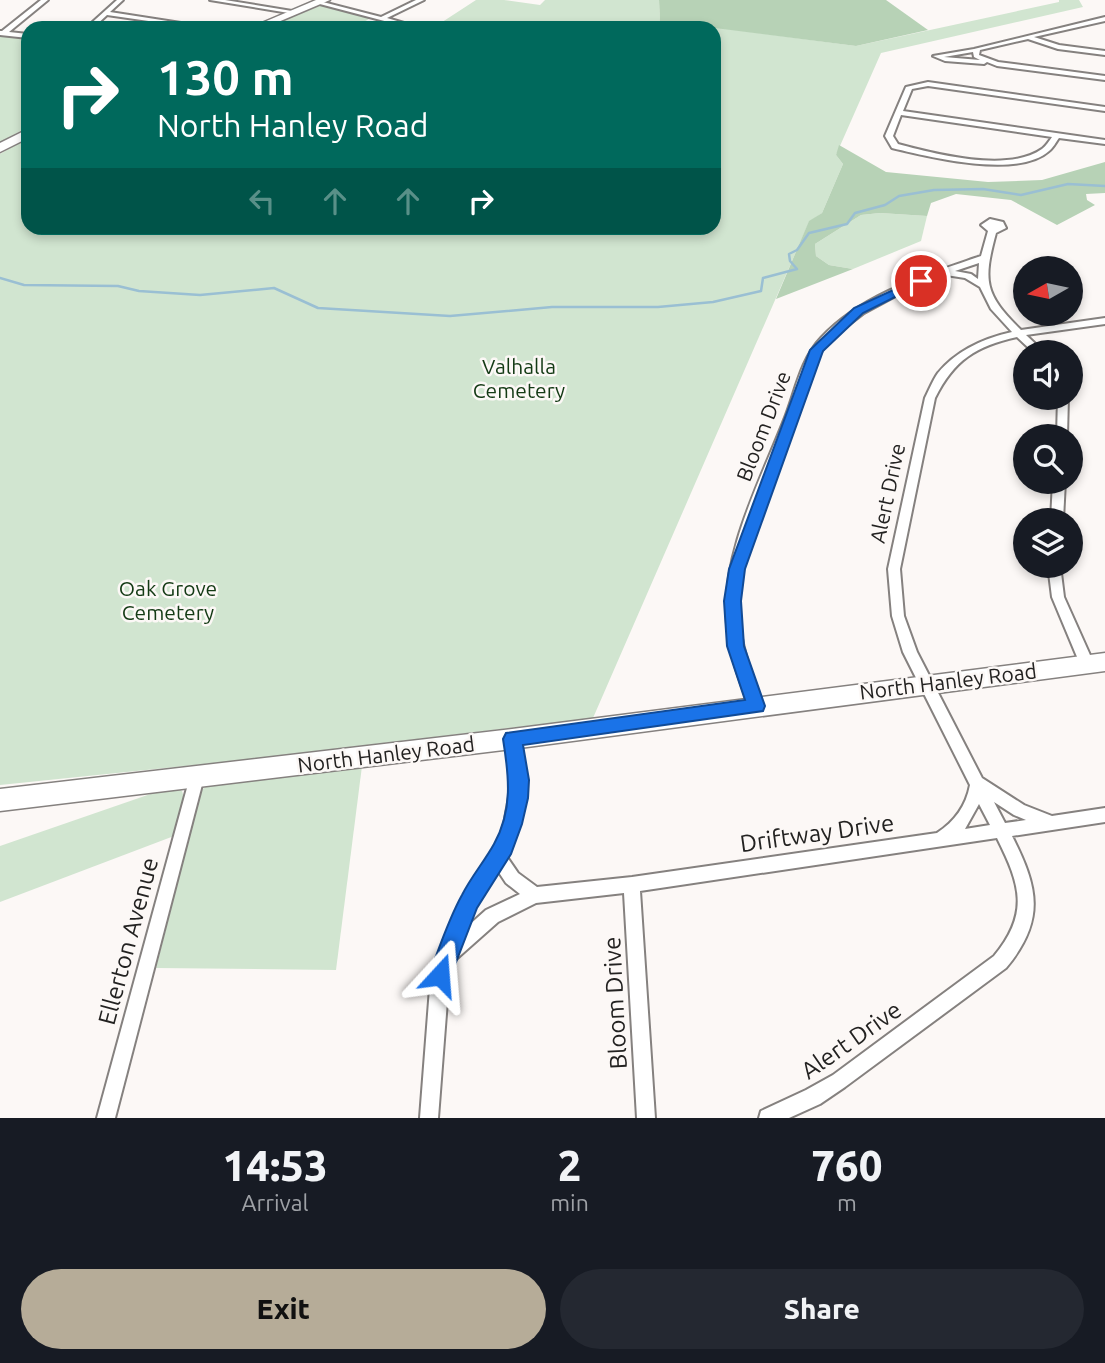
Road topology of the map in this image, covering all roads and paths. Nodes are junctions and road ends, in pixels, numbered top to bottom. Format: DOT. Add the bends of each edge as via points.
graph roads {
  1 [pos="45,0"];
  2 [pos="120,0"];
  3 [pos="214,0"];
  4 [pos="421,0"];
  5 [pos="322,1"];
  6 [pos="295,12"];
  7 [pos="106,13"];
  8 [pos="381,19"];
  9 [pos="1105,19"];
  10 [pos="97,21"];
  11 [pos="161,21"];
  12 [pos="272,21"];
  13 [pos="389,21"];
  14 [pos="1092,22"];
  15 [pos="1105,27"];
  16 [pos="1,34"];
  17 [pos="21,35"];
  18 [pos="1028,37"];
  19 [pos="976,53"];
  20 [pos="1105,53"];
  21 [pos="993,63"];
  22 [pos="1105,78"];
  23 [pos="1105,109"];
  24 [pos="899,113"];
  25 [pos="1056,136"];
  26 [pos="21,137"];
  27 [pos="1105,142"];
  28 [pos="0,148"];
  29 [pos="992,230"];
  30 [pos="984,258"];
  31 [pos="943,272"];
  32 [pos="984,286"];
  33 [pos="1105,321"];
  34 [pos="1019,334"];
  35 [pos="1026,340"];
  36 [pos="1056,578"];
  37 [pos="1096,663"];
  38 [pos="926,684"];
  39 [pos="756,706"];
  40 [pos="512,739"];
  41 [pos="197,777"];
  42 [pos="978,783"];
  43 [pos="0,800"];
  44 [pos="1105,815"];
  45 [pos="1051,823"];
  46 [pos="1002,831"];
  47 [pos="936,840"];
  48 [pos="498,856"];
  49 [pos="632,886"];
  50 [pos="536,895"];
  51 [pos="444,959"];
  52 [pos="106,1118"];
  53 [pos="429,1118"];
  54 [pos="646,1118"];
  55 [pos="768,1118"];
  1 -- 16 [label="street"];
  2 -- 7 [label="street"];
  3 -- 6 [label="street"];
  4 -- 8 [label="street"];
  5 -- 6 [label="main road"];
  5 -- 8 [label="street"];
  6 -- 12 [label="main road"];
  7 -- 10 [label="street"];
  7 -- 11 [label="street"];
  8 -- 13 [label="street"];
  9 -- 14 [label="street"];
  14 -- 15 [label="street"];
  14 -- 18 [label="street"];
  16 -- 17 [label="street"];
  18 -- 19 [label="street"];
  18 -- 20 [label="street" via="1058,47"];
  19 -- 21 [label="street"];
  19 -- 21 [label="street" via="936,56"];
  21 -- 22 [label="street"];
  23 -- 24 [label="street" via="928,84 909,87"];
  24 -- 25 [label="street"];
  24 -- 25 [label="street" via="889,136 895,146 974,162 1035,156 1053,145"];
  25 -- 27 [label="street"];
  26 -- 28 [label="main road"];
  29 -- 30 [label="street"];
  30 -- 31 [label="street, Bloom Drive"];
  30 -- 32 [label="street"];
  31 -- 32 [label="street" via="968,276"];
  31 -- 39 [label="street, Bloom Drive" via="858,310 817,350 737,569 735,646"];
  32 -- 34 [label="street"];
  33 -- 34 [label="street, Alert Drive"];
  34 -- 35 [label="street"];
  34 -- 38 [label="street, Alert Drive" via="962,354 941,374 930,398 894,569 902,630"];
  36 -- 37 [label="street" via="1058,597"];
  37 -- 38 [label="main road, North Hanley Road"];
  38 -- 39 [label="main road, North Hanley Road"];
  38 -- 42 [label="street, Alert Drive"];
  39 -- 40 [label="main road, North Hanley Road"];
  40 -- 41 [label="main road, North Hanley Road"];
  40 -- 48 [label="street" via="519,798"];
  41 -- 43 [label="main road, North Hanley Road"];
  41 -- 52 [label="street, Ellerton Avenue"];
  42 -- 45 [label="street, Alert Drive" via="1019,810"];
  42 -- 46 [label="street, Alert Drive"];
  42 -- 47 [label="street" via="962,821"];
  44 -- 45 [label="street, Driftway Drive"];
  45 -- 46 [label="street, Driftway Drive"];
  46 -- 47 [label="street, Driftway Drive"];
  46 -- 55 [label="street, Alert Drive" via="1020,868 1027,896 1022,933 1014,947 839,1082"];
  47 -- 49 [label="street, Driftway Drive"];
  48 -- 50 [label="street" via="512,878"];
  48 -- 51 [label="street" via="469,902"];
  49 -- 50 [label="street, Driftway Drive"];
  49 -- 54 [label="street, Bloom Drive"];
  50 -- 51 [label="street, Driftway Drive" via="492,916"];
  51 -- 53 [label="street"];
}
